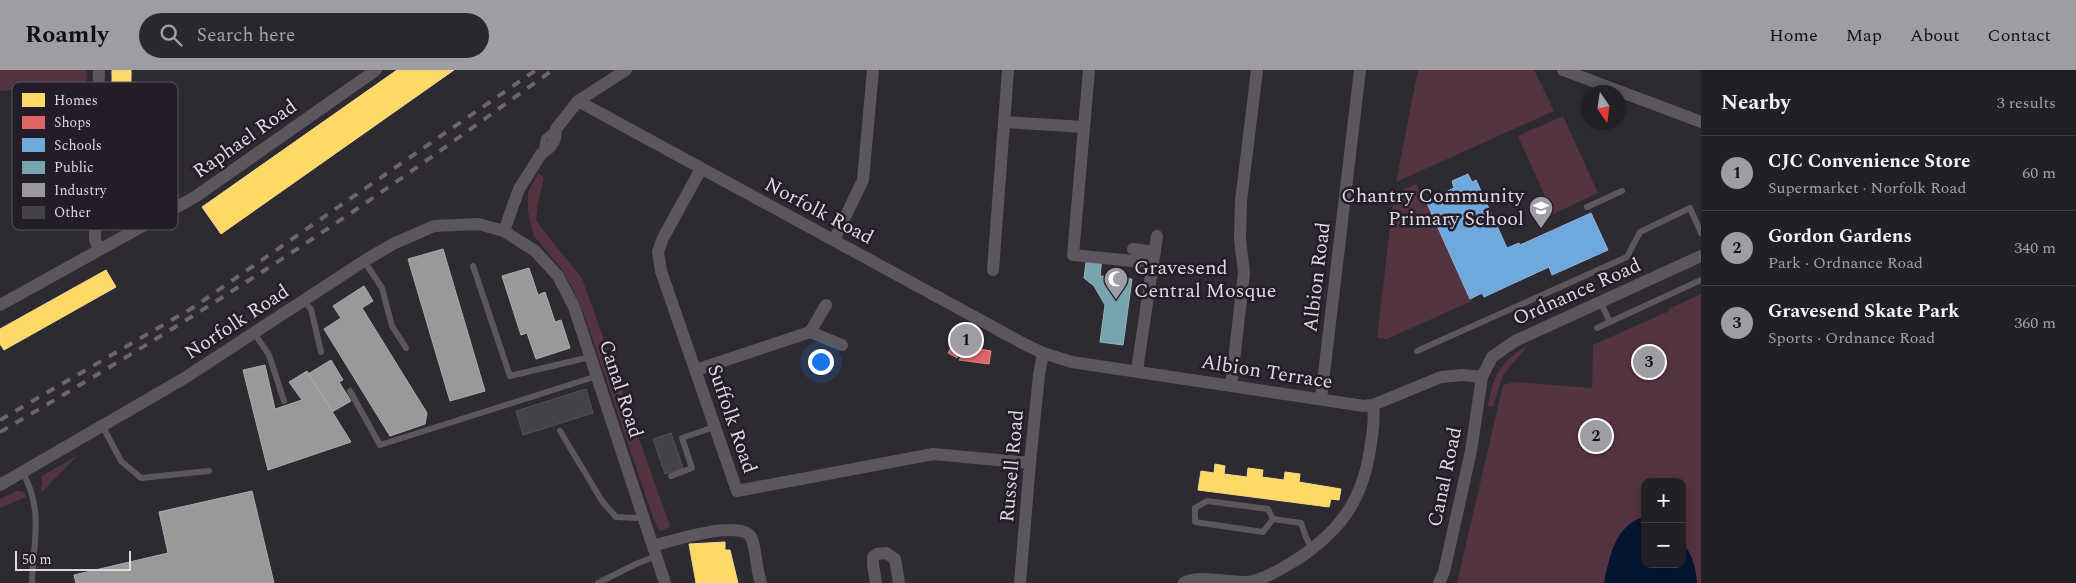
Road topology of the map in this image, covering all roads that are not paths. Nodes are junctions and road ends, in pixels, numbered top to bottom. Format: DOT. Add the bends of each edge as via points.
graph roads {
  1 [pos="376,70"];
  2 [pos="626,70"];
  3 [pos="873,70"];
  4 [pos="1008,70"];
  5 [pos="1089,70"];
  6 [pos="1258,70"];
  7 [pos="1360,70"];
  8 [pos="1563,70"];
  9 [pos="578,101"];
  10 [pos="1005,122"];
  11 [pos="1701,122"];
  12 [pos="1084,127"];
  13 [pos="701,169"];
  14 [pos="1622,191"];
  15 [pos="178,207"];
  16 [pos="1587,207"];
  17 [pos="95,230"];
  18 [pos="136,230"];
  19 [pos="504,232"];
  20 [pos="1701,233"];
  21 [pos="1157,236"];
  22 [pos="834,240"];
  23 [pos="1133,249"];
  24 [pos="99,250"];
  25 [pos="1701,256"];
  26 [pos="1154,257"];
  27 [pos="364,261"];
  28 [pos="473,266"];
  29 [pos="993,270"];
  30 [pos="1701,280"];
  31 [pos="303,301"];
  32 [pos="1601,303"];
  33 [pos="0,305"];
  34 [pos="826,305"];
  35 [pos="1610,322"];
  36 [pos="1597,328"];
  37 [pos="810,332"];
  38 [pos="254,333"];
  39 [pos="842,345"];
  40 [pos="406,348"];
  41 [pos="1417,351"];
  42 [pos="320,352"];
  43 [pos="1043,353"];
  44 [pos="590,357"];
  45 [pos="696,370"];
  46 [pos="1138,370"];
  47 [pos="597,376"];
  48 [pos="1482,377"];
  49 [pos="1231,386"];
  50 [pos="350,391"];
  51 [pos="1321,399"];
  52 [pos="284,401"];
  53 [pos="1373,405"];
  54 [pos="102,427"];
  55 [pos="714,427"];
  56 [pos="560,431"];
  57 [pos="1030,463"];
  58 [pos="209,471"];
  59 [pos="23,473"];
  60 [pos="671,476"];
  61 [pos="0,486"];
  62 [pos="643,516"];
  63 [pos="1273,519"];
  64 [pos="1312,549"];
  65 [pos="655,551"];
  66 [pos="32,583"];
  67 [pos="598,583"];
  68 [pos="665,583"];
  69 [pos="761,583"];
  70 [pos="876,583"];
  71 [pos="899,583"];
  72 [pos="1020,583"];
  73 [pos="1184,583"];
  74 [pos="1439,583"];
  1 -- 15 [label="street, Raphael Road" via="222,180"];
  2 -- 9 [label="street"];
  3 -- 22 [label="street" via="863,180"];
  4 -- 10 [label="street"];
  5 -- 12 [label="street"];
  6 -- 49 [label="street" via="1241,201 1240,239 1244,273"];
  7 -- 51 [label="street, Albion Road"];
  8 -- 11 [label="street"];
  9 -- 13 [label="street, Norfolk Road"];
  9 -- 19 [label="street" via="556,128 555,139 519,188"];
  10 -- 12 [label="street"];
  10 -- 29 [label="street"];
  12 -- 26 [label="street" via="1072,255"];
  13 -- 22 [label="street, Norfolk Road"];
  13 -- 45 [label="street, Suffolk Road" via="658,252 661,270"];
  14 -- 16 [label="lane"];
  17 -- 24 [label="street"];
  18 -- 24 [label="street, Raphael Road"];
  19 -- 27 [label="street, Norfolk Road" via="478,224 434,226"];
  19 -- 44 [label="street, Canal Road" via="535,250 558,276 574,308"];
  20 -- 41 [label="lane" via="1690,208 1640,232 1627,257"];
  21 -- 26 [label="street"];
  22 -- 43 [label="street, Norfolk Road"];
  23 -- 26 [label="street"];
  24 -- 33 [label="street, Raphael Road"];
  25 -- 32 [label="street, Ordnance Road"];
  26 -- 46 [label="street"];
  27 -- 31 [label="street, Norfolk Road"];
  27 -- 40 [label="lane" via="382,288 392,326"];
  28 -- 44 [label="lane" via="510,376"];
  30 -- 35 [label="lane"];
  31 -- 38 [label="street, Norfolk Road"];
  31 -- 42 [label="lane" via="311,309"];
  32 -- 35 [label="lane"];
  32 -- 48 [label="street, Ordnance Road" via="1506,346 1492,357"];
  34 -- 37 [label="street"];
  35 -- 36 [label="lane"];
  37 -- 39 [label="street"];
  37 -- 45 [label="street"];
  38 -- 52 [label="lane" via="269,356"];
  38 -- 54 [label="street, Norfolk Road"];
  43 -- 46 [label="street, Albion Terrace" via="1072,362"];
  43 -- 57 [label="street, Russell Road"];
  44 -- 47 [label="street, Canal Road"];
  45 -- 55 [label="street, Suffolk Road"];
  46 -- 49 [label="street, Albion Terrace"];
  47 -- 50 [label="lane" via="380,445"];
  47 -- 62 [label="street, Canal Road"];
  48 -- 53 [label="street, Albion Terrace" via="1442,377"];
  48 -- 74 [label="street, Canal Road" via="1471,451"];
  49 -- 51 [label="street, Albion Terrace"];
  51 -- 53 [label="street, Albion Terrace"];
  53 -- 64 [label="street" via="1369,458 1362,484 1342,521"];
  54 -- 58 [label="lane" via="120,461 141,478"];
  54 -- 59 [label="street, Norfolk Road"];
  55 -- 57 [label="street, Suffolk Road" via="737,491 933,454"];
  55 -- 60 [label="lane" via="682,438 692,468"];
  56 -- 62 [label="lane" via="602,501 616,517"];
  57 -- 72 [label="street, Russell Road"];
  59 -- 61 [label="street, Norfolk Road"];
  59 -- 66 [label="lane" via="31,488 36,517"];
  62 -- 65 [label="street, Canal Road"];
  63 -- 63 [label="lane" via="1263,532 1197,523 1194,519 1196,507 1210,501 1268,509"];
  63 -- 64 [label="lane" via="1301,523"];
  64 -- 73 [label="street" via="1283,568 1253,581 1195,580"];
  65 -- 67 [label="lane"];
  65 -- 68 [label="street, Canal Road"];
  65 -- 69 [label="street" via="693,535 742,531 752,539"];
  70 -- 71 [label="street" via="874,557 886,553 895,560"];
}
